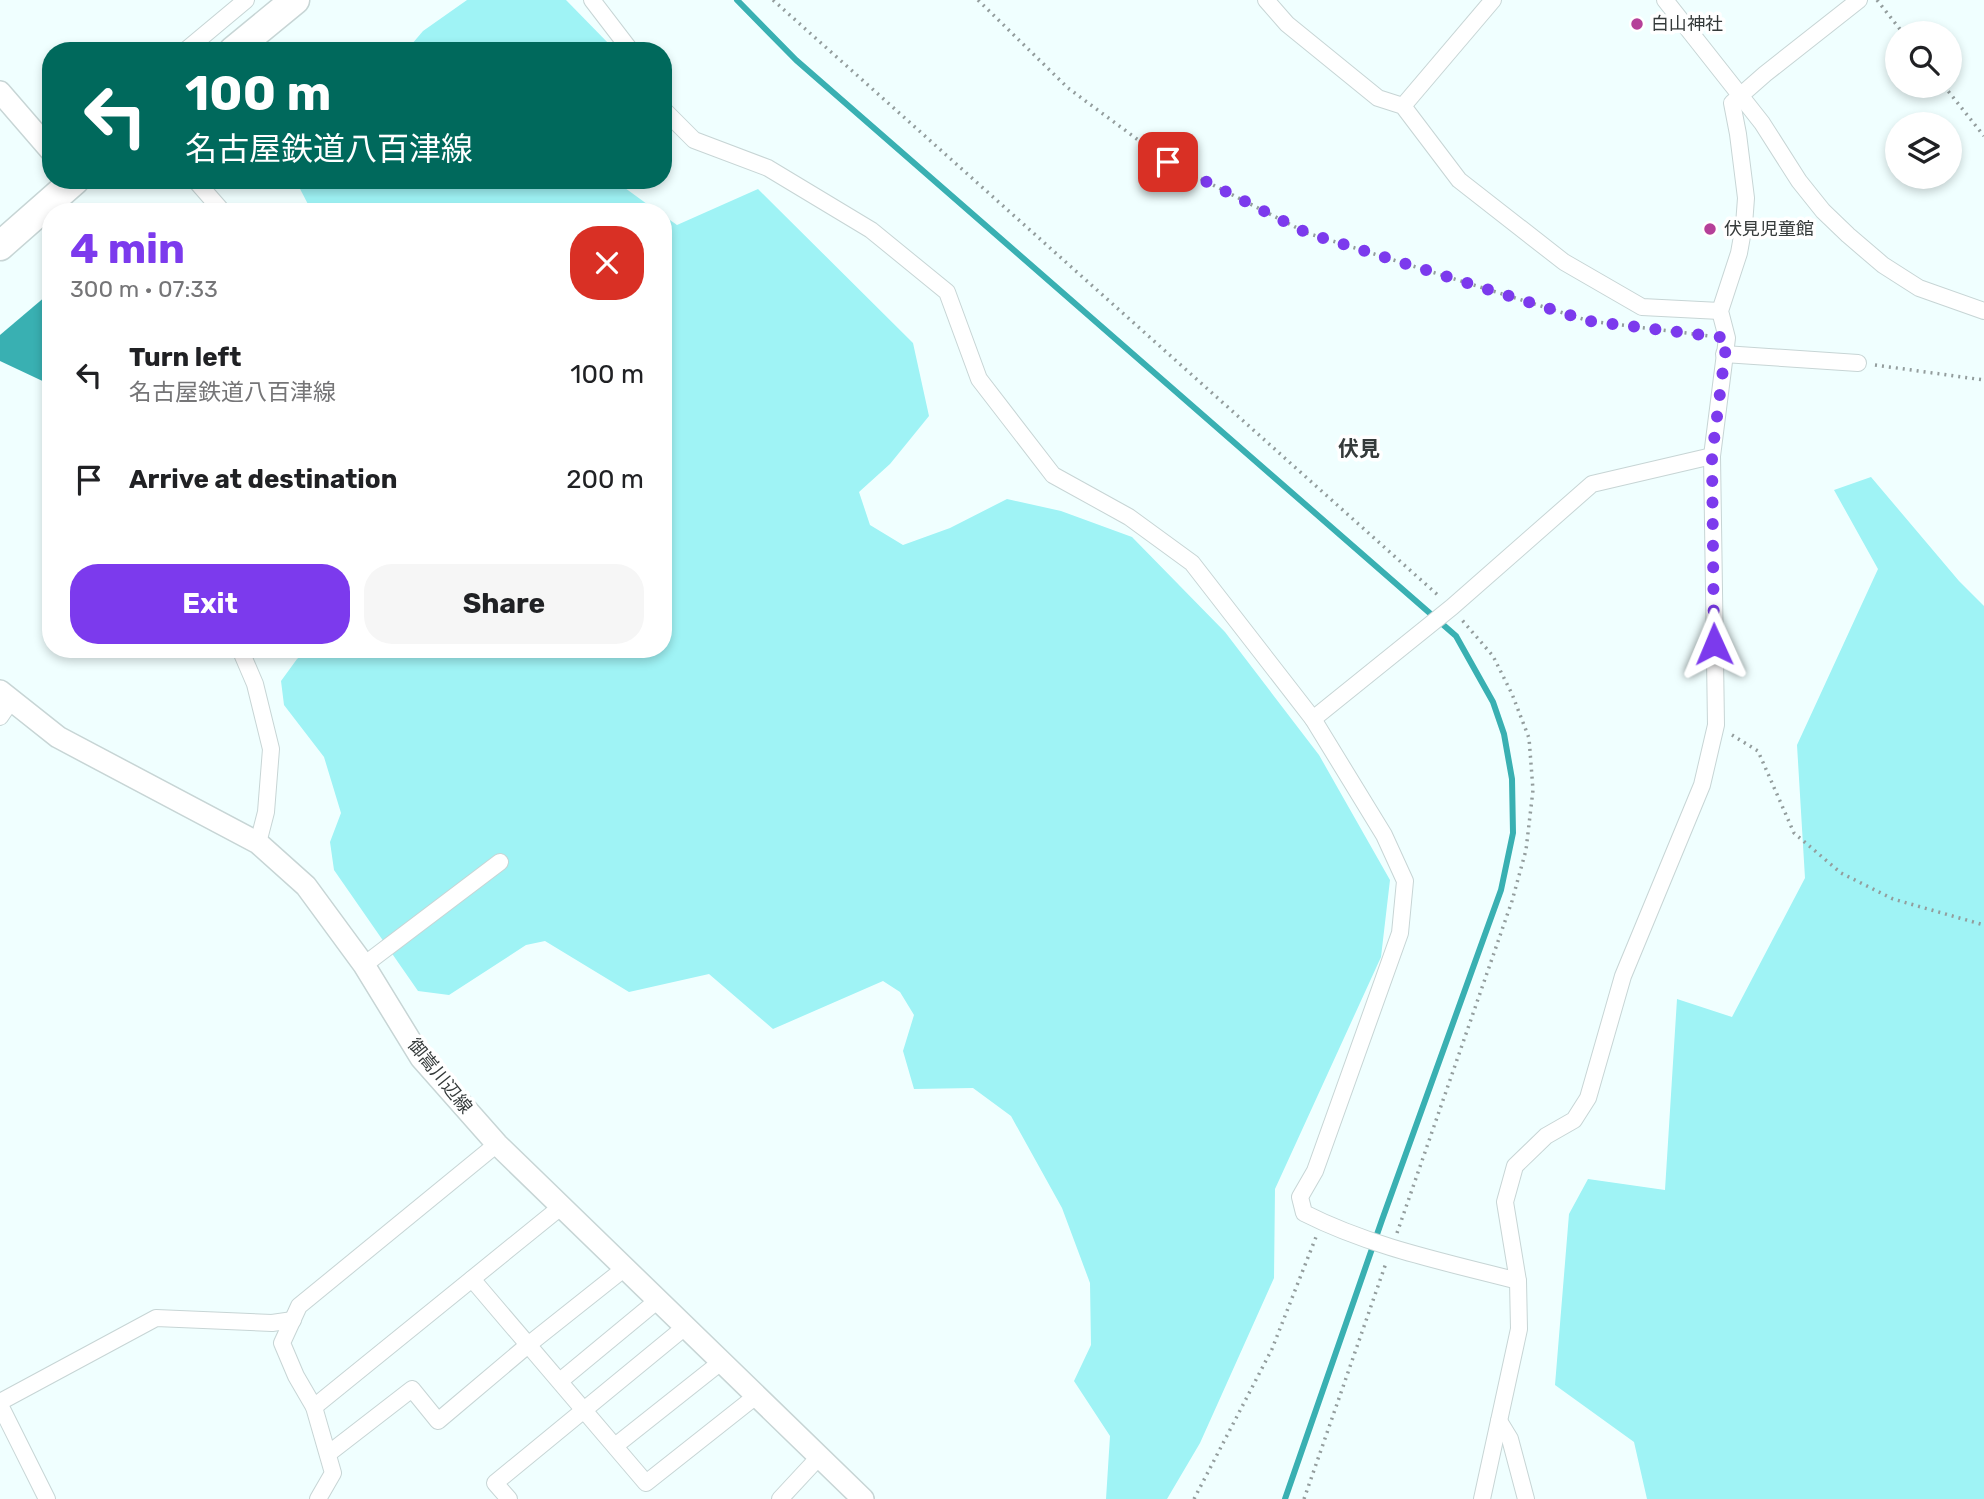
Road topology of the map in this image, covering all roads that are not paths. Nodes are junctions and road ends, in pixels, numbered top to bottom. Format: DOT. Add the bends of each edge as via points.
graph roads {
  1 [pos="246,0"];
  2 [pos="295,0"];
  3 [pos="592,0"];
  4 [pos="1266,0"];
  5 [pos="1493,0"];
  6 [pos="1665,0"];
  7 [pos="1859,0"];
  8 [pos="196,42"];
  9 [pos="244,42"];
  10 [pos="624,42"];
  11 [pos="0,92"];
  12 [pos="1741,94"];
  13 [pos="1403,106"];
  14 [pos="672,118"];
  15 [pos="42,141"];
  16 [pos="65,189"];
  17 [pos="203,189"];
  18 [pos="49,203"];
  19 [pos="215,203"];
  20 [pos="42,209"];
  21 [pos="0,246"];
  22 [pos="1720,311"];
  23 [pos="1984,311"];
  24 [pos="1725,346"];
  25 [pos="1858,363"];
  26 [pos="1712,456"];
  27 [pos="244,658"];
  28 [pos="4,703"];
  29 [pos="1313,719"];
  30 [pos="258,843"];
  31 [pos="500,862"];
  32 [pos="364,965"];
  33 [pos="497,1144"];
  34 [pos="562,1206"];
  35 [pos="625,1268"];
  36 [pos="472,1279"];
  37 [pos="1518,1281"];
  38 [pos="658,1300"];
  39 [pos="293,1320"];
  40 [pos="685,1327"];
  41 [pos="528,1345"];
  42 [pos="721,1362"];
  43 [pos="559,1381"];
  44 [pos="756,1396"];
  45 [pos="0,1403"];
  46 [pos="314,1407"];
  47 [pos="584,1410"];
  48 [pos="1499,1421"];
  49 [pos="615,1446"];
  50 [pos="328,1454"];
  51 [pos="819,1457"];
  52 [pos="47,1499"];
  53 [pos="318,1499"];
  54 [pos="509,1499"];
  55 [pos="780,1499"];
  56 [pos="863,1499"];
  57 [pos="1482,1499"];
  58 [pos="1526,1499"];
  1 -- 8 [label="street"];
  2 -- 9 [label="highway"];
  3 -- 10 [label="street"];
  4 -- 13 [label="street" via="1287,24 1378,98"];
  5 -- 13 [label="street"];
  6 -- 12 [label="street"];
  7 -- 12 [label="street"];
  11 -- 15 [label="main road"];
  12 -- 22 [label="street" via="1732,103 1746,198 1745,225"];
  12 -- 23 [label="street" via="1800,181 1848,235 1920,288"];
  13 -- 22 [label="street" via="1459,180 1564,262 1643,307"];
  14 -- 29 [label="street" via="694,140 768,168 871,230 947,292 979,379 1053,475 1129,517 1192,563"];
  16 -- 18 [label="highway"];
  17 -- 19 [label="street"];
  20 -- 21 [label="highway"];
  22 -- 24 [label="street"];
  24 -- 25 [label="street"];
  24 -- 26 [label="street"];
  26 -- 29 [label="street" via="1592,484 1452,607"];
  26 -- 37 [label="street" via="1716,725 1702,785 1623,976 1588,1098 1574,1121 1546,1136 1515,1166 1505,1202"];
  27 -- 30 [label="street" via="271,750 266,812"];
  28 -- 30 [label="main road, 御嵩川辺線" via="58,737"];
  29 -- 37 [label="street" via="1384,835 1405,881 1400,933 1315,1171 1300,1197 1304,1213 1391,1248"];
  30 -- 32 [label="main road, 御嵩川辺線" via="306,886"];
  31 -- 32 [label="street"];
  32 -- 33 [label="main road, 御嵩川辺線" via="421,1058"];
  33 -- 34 [label="main road, 御嵩川辺線"];
  33 -- 39 [label="street" via="299,1306"];
  34 -- 35 [label="main road, 御嵩川辺線"];
  34 -- 36 [label="street"];
  35 -- 38 [label="main road, 御嵩川辺線"];
  35 -- 41 [label="street"];
  36 -- 41 [label="street"];
  36 -- 46 [label="street"];
  37 -- 48 [label="street" via="1519,1329"];
  38 -- 40 [label="main road, 御嵩川辺線"];
  38 -- 43 [label="street"];
  39 -- 45 [label="street" via="156,1318"];
  39 -- 46 [label="street" via="282,1343"];
  40 -- 42 [label="main road, 御嵩川辺線"];
  40 -- 47 [label="street"];
  41 -- 43 [label="street"];
  41 -- 50 [label="street" via="438,1421 412,1389"];
  42 -- 44 [label="main road, 御嵩川辺線"];
  42 -- 49 [label="street"];
  43 -- 47 [label="street"];
  44 -- 49 [label="street" via="646,1483"];
  44 -- 51 [label="main road, 御嵩川辺線"];
  45 -- 52 [label="street"];
  46 -- 50 [label="street"];
  47 -- 49 [label="street"];
  47 -- 54 [label="street" via="495,1483"];
  48 -- 57 [label="street"];
  48 -- 58 [label="street" via="1510,1439"];
  50 -- 53 [label="street" via="333,1473"];
  51 -- 55 [label="street"];
  51 -- 56 [label="main road, 御嵩川辺線"];
}
